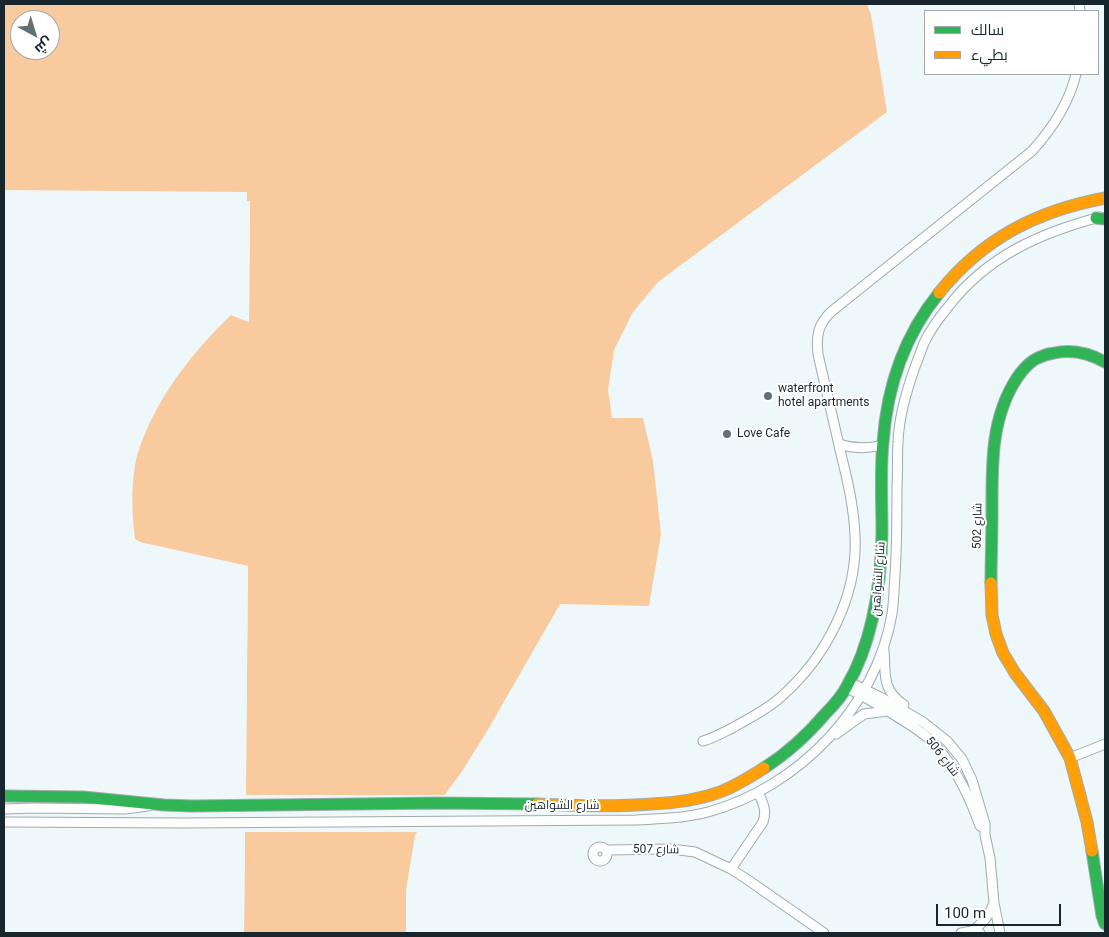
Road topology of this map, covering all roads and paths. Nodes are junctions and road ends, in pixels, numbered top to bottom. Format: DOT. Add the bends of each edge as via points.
graph roads {
  1 [pos="1076,75"];
  2 [pos="1105,190"];
  3 [pos="1105,198"];
  4 [pos="1081,202"];
  5 [pos="1102,218"];
  6 [pos="1105,362"];
  7 [pos="839,444"];
  8 [pos="883,445"];
  9 [pos="883,646"];
  10 [pos="848,685"];
  11 [pos="862,692"];
  12 [pos="888,711"];
  13 [pos="916,718"];
  14 [pos="831,736"];
  15 [pos="703,741"];
  16 [pos="1105,744"];
  17 [pos="1070,758"];
  18 [pos="758,792"];
  19 [pos="5,796"];
  20 [pos="156,804"];
  21 [pos="4,809"];
  22 [pos="4,822"];
  23 [pos="985,835"];
  24 [pos="607,850"];
  25 [pos="731,869"];
  26 [pos="994,903"];
  27 [pos="1105,924"];
  28 [pos="976,932"];
  29 [pos="824,933"];
  30 [pos="961,933"];
  31 [pos="1000,933"];
  1 -- 7 [label="street" via="1057,119 1032,151 822,321 818,354"];
  2 -- 4 [label="street"];
  3 -- 4 [label="street, شارع الشواهين"];
  4 -- 8 [label="street, شارع الشواهين" via="1040,216 993,242 947,283 925,312 900,359 892,382"];
  5 -- 9 [label="street, شارع الشواهين" via="1035,239 994,262 963,289 924,343 900,416 894,597"];
  6 -- 17 [label="street, شارع 502" via="1095,355 1078,351 1060,352 1039,357 1026,367 1006,399 993,452 991,594 996,634 1003,654 1044,711"];
  7 -- 8 [label="street" via="865,449"];
  7 -- 15 [label="street" via="856,538 851,579 837,623 812,664 780,698 745,721"];
  8 -- 10 [label="street, شارع الشواهين" via="881,550 876,599 859,663"];
  9 -- 11 [label="street, شارع الشواهين"];
  9 -- 13 [label="street, شارع 506" via="887,687"];
  10 -- 11 [label="street, شارع 506"];
  10 -- 20 [label="street, شارع الشواهين" via="810,732 767,766 712,794 670,803 634,806"];
  11 -- 12 [label="street, شارع 506"];
  11 -- 13 [label="street, شارع 506" via="880,696"];
  11 -- 14 [label="street, شارع الشواهين"];
  12 -- 14 [label="street" via="864,714"];
  12 -- 23 [label="street, شارع 506" via="919,731 941,752 966,792"];
  13 -- 23 [label="street, شارع 506" via="947,741 962,759 976,793"];
  14 -- 18 [label="street, شارع الشواهين" via="803,763"];
  16 -- 17 [label="street"];
  17 -- 27 [label="street, شارع 502" via="1087,822"];
  18 -- 22 [label="street, شارع الشواهين" via="709,812 664,819"];
  18 -- 25 [label="street" via="765,808 763,822"];
  19 -- 20 [label="street, شارع الشواهين" via="92,798"];
  20 -- 21 [label="street" via="125,809"];
  23 -- 26 [label="street, شارع 506"];
  24 -- 25 [label="street, شارع 507" via="696,852"];
  25 -- 29 [label="street, شارع 507"];
  26 -- 28 [label="street"];
  26 -- 31 [label="street, شارع 506"];
  28 -- 30 [label="street"];
}
